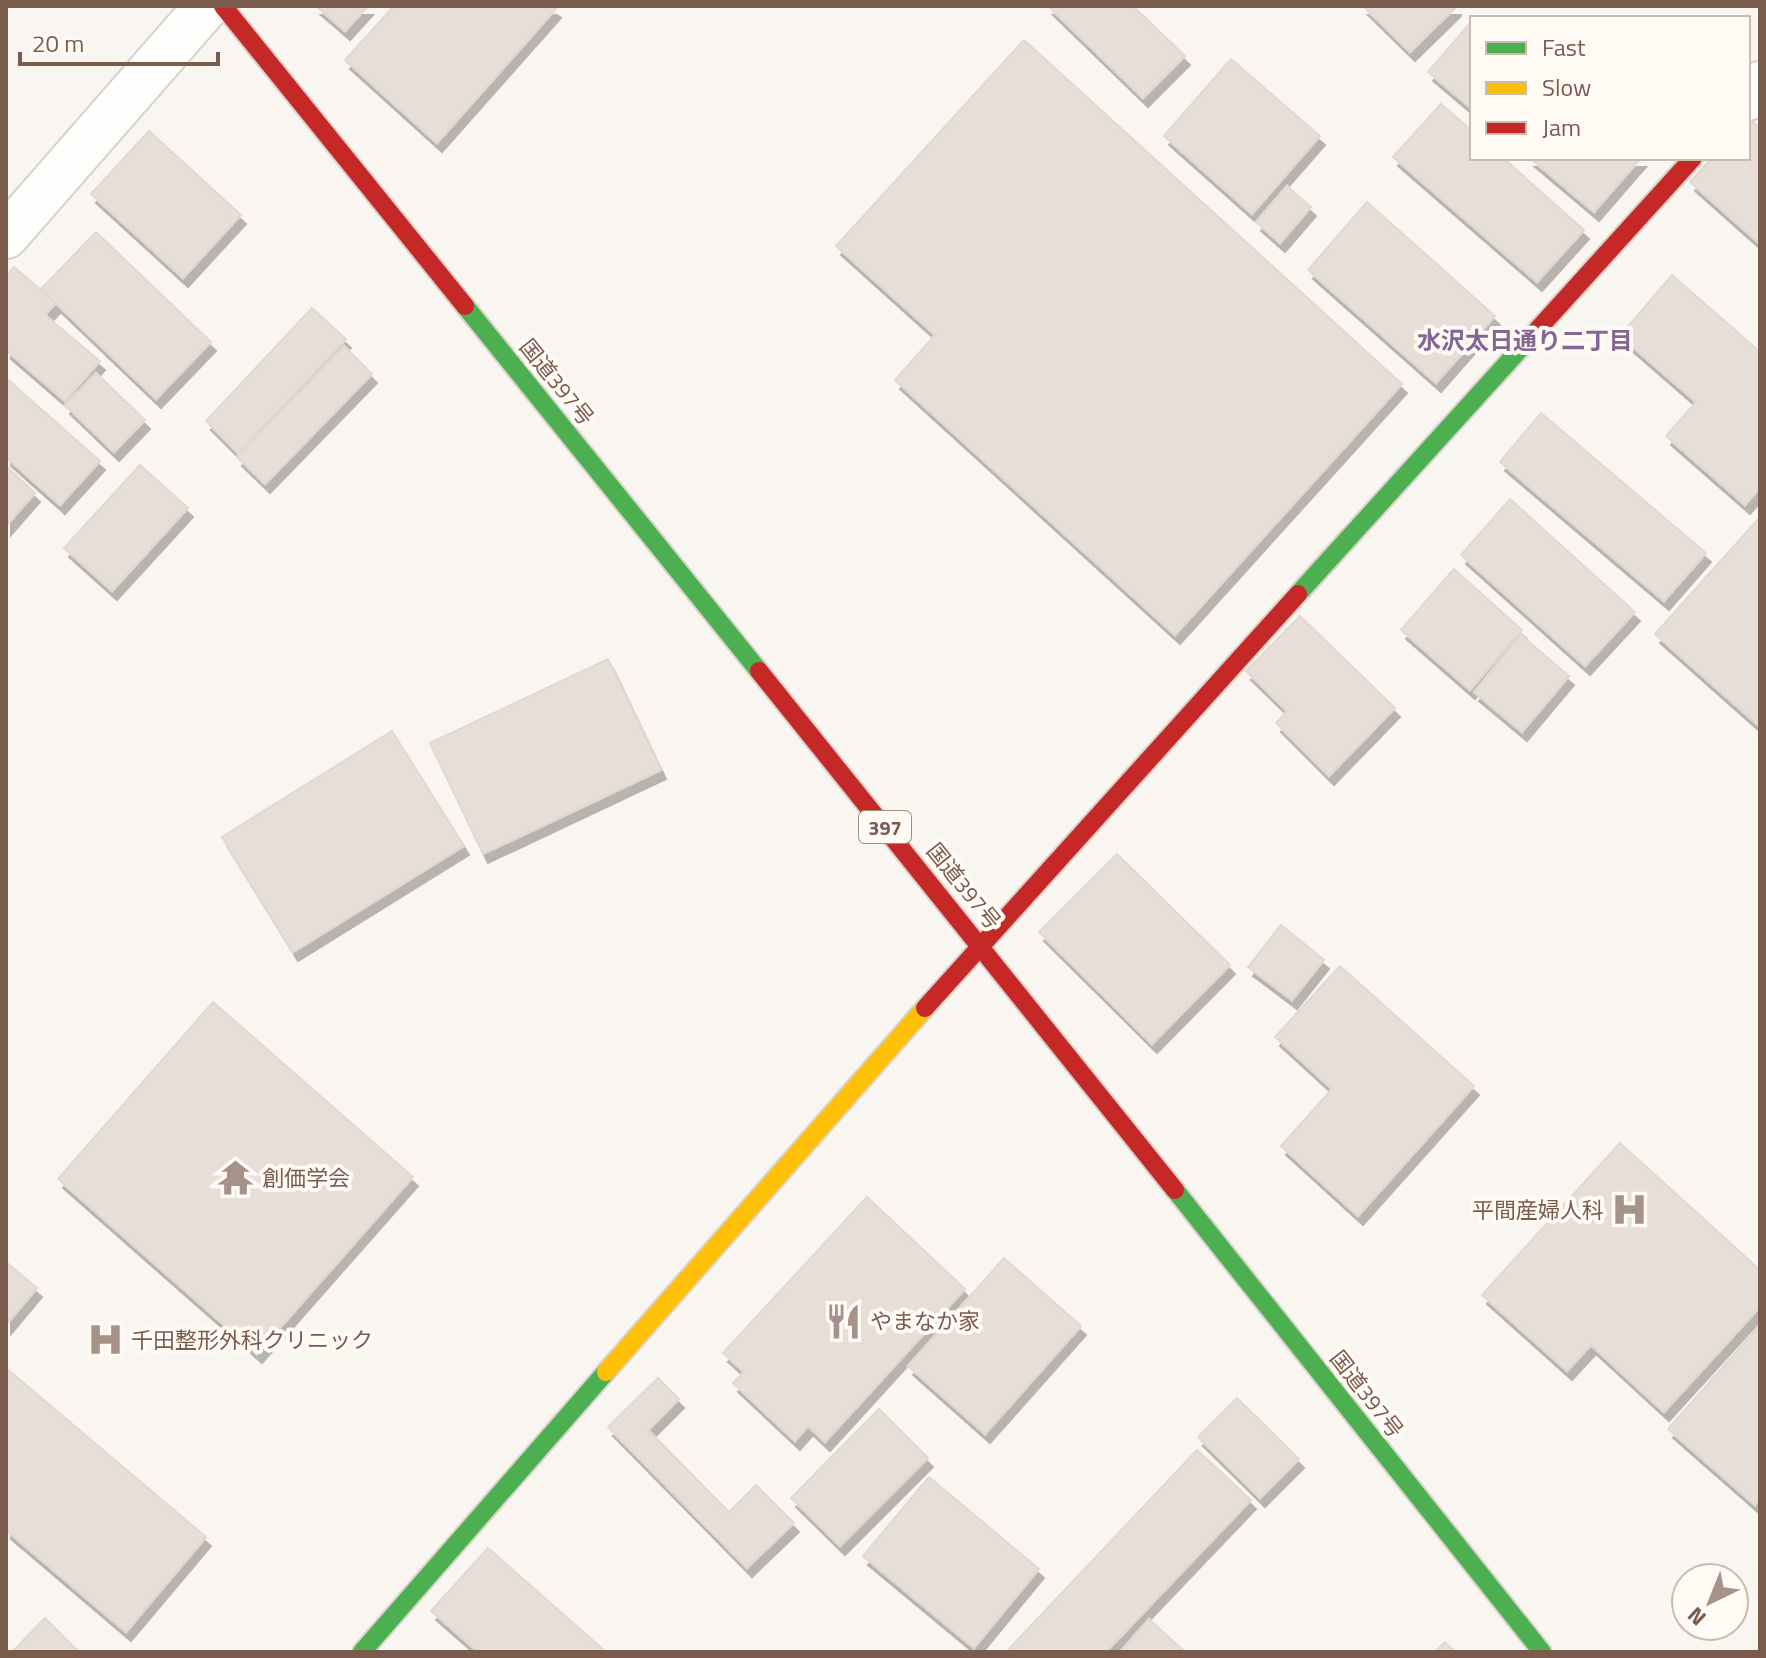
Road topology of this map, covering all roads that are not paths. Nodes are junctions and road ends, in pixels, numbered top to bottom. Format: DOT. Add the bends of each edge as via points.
graph roads {
  1 [pos="207,6"];
  2 [pos="223,6"];
  3 [pos="1691,160"];
  4 [pos="6,236"];
  5 [pos="980,945"];
  6 [pos="362,1652"];
  7 [pos="1542,1652"];
  1 -- 4 [label="street"];
  2 -- 5 [label="main road, 国道397号 / 397"];
  3 -- 5 [label="main road"];
  5 -- 6 [label="main road"];
  5 -- 7 [label="main road, 国道397号 / 397"];
}
